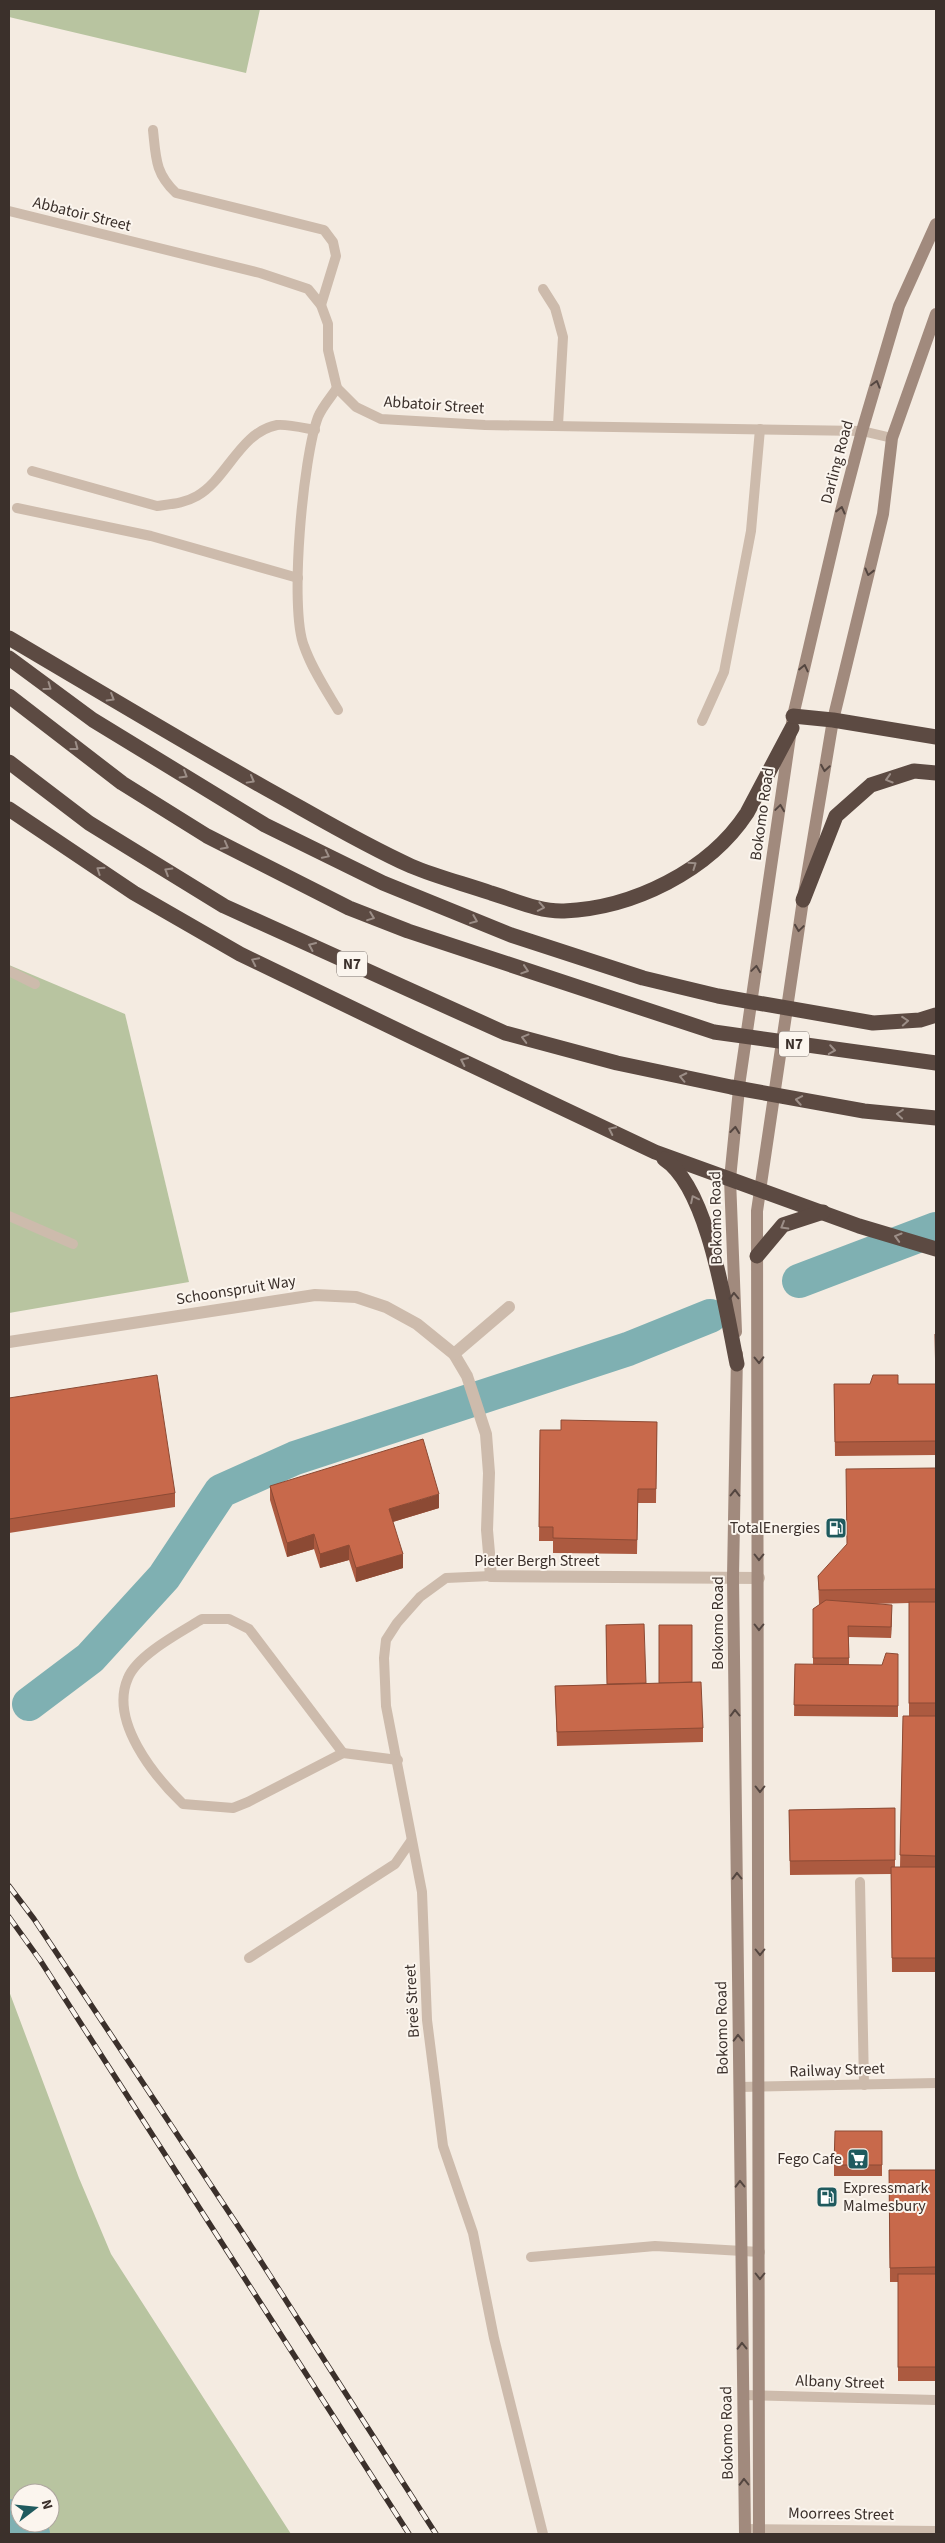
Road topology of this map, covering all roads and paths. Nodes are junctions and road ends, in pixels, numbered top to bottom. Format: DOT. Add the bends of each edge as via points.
graph roads {
  1 [pos="153,130"];
  2 [pos="9,211"];
  3 [pos="936,224"];
  4 [pos="543,289"];
  5 [pos="321,305"];
  6 [pos="936,314"];
  7 [pos="337,388"];
  8 [pos="558,425"];
  9 [pos="760,429"];
  10 [pos="315,430"];
  11 [pos="862,430"];
  12 [pos="892,438"];
  13 [pos="32,472"];
  14 [pos="17,508"];
  15 [pos="298,578"];
  16 [pos="9,638"];
  17 [pos="9,658"];
  18 [pos="9,696"];
  19 [pos="338,710"];
  20 [pos="702,720"];
  21 [pos="833,720"];
  22 [pos="792,722"];
  23 [pos="936,738"];
  24 [pos="9,762"];
  25 [pos="936,773"];
  26 [pos="9,809"];
  27 [pos="803,900"];
  28 [pos="9,971"];
  29 [pos="35,984"];
  30 [pos="936,1015"];
  31 [pos="936,1063"];
  32 [pos="936,1118"];
  33 [pos="655,1152"];
  34 [pos="730,1179"];
  35 [pos="760,1189"];
  36 [pos="824,1212"];
  37 [pos="9,1216"];
  38 [pos="73,1244"];
  39 [pos="936,1249"];
  40 [pos="757,1256"];
  41 [pos="509,1307"];
  42 [pos="9,1342"];
  43 [pos="454,1354"];
  44 [pos="737,1364"];
  45 [pos="491,1576"];
  46 [pos="733,1577"];
  47 [pos="759,1578"];
  48 [pos="384,1658"];
  49 [pos="343,1753"];
  50 [pos="398,1760"];
  51 [pos="411,1841"];
  52 [pos="860,1882"];
  53 [pos="249,1958"];
  54 [pos="936,2083"];
  55 [pos="864,2085"];
  56 [pos="739,2087"];
  57 [pos="760,2088"];
  58 [pos="741,2251"];
  59 [pos="760,2252"];
  60 [pos="531,2257"];
  61 [pos="759,2394"];
  62 [pos="743,2395"];
  63 [pos="936,2400"];
  64 [pos="745,2532"];
  65 [pos="759,2532"];
  66 [pos="936,2532"];
  67 [pos="543,2534"];
  1 -- 5 [label="lane" via="157,164 164,181 176,194 324,230 333,242 336,256"];
  2 -- 5 [label="lane, Abbatoir Street" via="260,273 308,289"];
  11 -- 3 [label="main road, Darling Road, one-way" via="899,306"];
  4 -- 8 [label="lane" via="555,308 563,337"];
  5 -- 7 [label="lane, Abbatoir Street" via="328,324 328,350"];
  6 -- 12 [label="main road"];
  7 -- 8 [label="lane, Abbatoir Street" via="356,407 381,419 484,425"];
  7 -- 10 [label="lane" via="318,416"];
  8 -- 9 [label="lane, Abbatoir Street"];
  9 -- 11 [label="lane, Abbatoir Street"];
  9 -- 20 [label="lane" via="751,531 724,672"];
  10 -- 13 [label="lane" via="277,425 259,434 198,495 177,504 156,506"];
  10 -- 15 [label="lane" via="302,498"];
  11 -- 12 [label="lane, Abbatoir Street"];
  22 -- 11 [label="main road, Darling Road, one-way"];
  12 -- 21 [label="main road, one-way" via="883,514"];
  14 -- 15 [label="lane" via="151,536"];
  15 -- 19 [label="lane" via="298,617 303,646"];
  16 -- 22 [label="highway, one-way" via="224,765 411,866 531,905 563,911 604,906 634,897 677,877 713,852 747,813"];
  17 -- 30 [label="highway, one-way" via="93,720 265,825 383,883 511,935 643,978 718,996 873,1023 920,1020"];
  18 -- 31 [label="highway, N7, one-way" via="122,783 207,836 349,908 714,1032"];
  21 -- 22 [label="highway"];
  21 -- 23 [label="highway"];
  21 -- 27 [label="main road, Bokomo Road, one-way"];
  34 -- 22 [label="main road, Bokomo Road, one-way" via="740,1079"];
  32 -- 24 [label="highway, N7, one-way" via="864,1111 731,1087 617,1063 504,1033 224,906 89,823"];
  25 -- 27 [label="highway, one-way" via="914,771 871,785 836,816"];
  33 -- 26 [label="highway, one-way" via="240,954 134,892"];
  27 -- 35 [label="main road, Bokomo Road, one-way"];
  28 -- 29 [label="lane"];
  33 -- 34 [label="highway"];
  44 -- 33 [label="highway, one-way" via="707,1229 679,1172"];
  34 -- 35 [label="highway"];
  44 -- 34 [label="main road, Bokomo Road, one-way"];
  35 -- 36 [label="highway"];
  35 -- 40 [label="main road, Bokomo Road"];
  39 -- 36 [label="highway, one-way"];
  36 -- 40 [label="highway, one-way" via="783,1225"];
  37 -- 38 [label="lane"];
  40 -- 47 [label="main road, Bokomo Road, one-way"];
  41 -- 43 [label="street"];
  42 -- 43 [label="street, Schoonspruit Way" via="315,1295 356,1297 386,1307 417,1324"];
  43 -- 45 [label="street, Schoonspruit Way" via="467,1376 486,1434"];
  46 -- 44 [label="main road, Bokomo Road, one-way"];
  45 -- 46 [label="street, Pieter Bergh Street"];
  45 -- 48 [label="lane, Pieter Bergh Street" via="446,1578 420,1597 396,1623 386,1640"];
  46 -- 47 [label="street, Pieter Bergh Street"];
  56 -- 46 [label="main road, Bokomo Road, one-way"];
  47 -- 57 [label="main road, Bokomo Road, one-way"];
  48 -- 50 [label="lane, Breë Street" via="386,1706"];
  49 -- 49 [label="lane" via="233,1808 183,1804 160,1781 136,1744 123,1703 128,1677 152,1650 202,1620 229,1619 249,1629"];
  49 -- 50 [label="lane"];
  50 -- 51 [label="lane, Breë Street"];
  51 -- 53 [label="lane" via="396,1864"];
  51 -- 67 [label="lane, Breë Street" via="422,1892 427,2020 443,2146 473,2233 494,2338"];
  52 -- 55 [label="lane"];
  54 -- 55 [label="lane, Railway Street"];
  55 -- 57 [label="lane, Railway Street"];
  56 -- 57 [label="lane, Railway Street"];
  58 -- 56 [label="main road, Bokomo Road, one-way"];
  57 -- 59 [label="main road, Bokomo Road"];
  58 -- 59 [label="lane"];
  58 -- 60 [label="lane" via="655,2246"];
  62 -- 58 [label="main road, Bokomo Road, one-way"];
  59 -- 61 [label="main road, Bokomo Road, one-way"];
  61 -- 62 [label="lane, Albany Street"];
  61 -- 63 [label="lane, Albany Street"];
  61 -- 65 [label="main road, Bokomo Road"];
  64 -- 62 [label="main road, Bokomo Road, one-way"];
  64 -- 65 [label="street, Moorrees Street"];
  65 -- 66 [label="street, Moorrees Street"];
}
